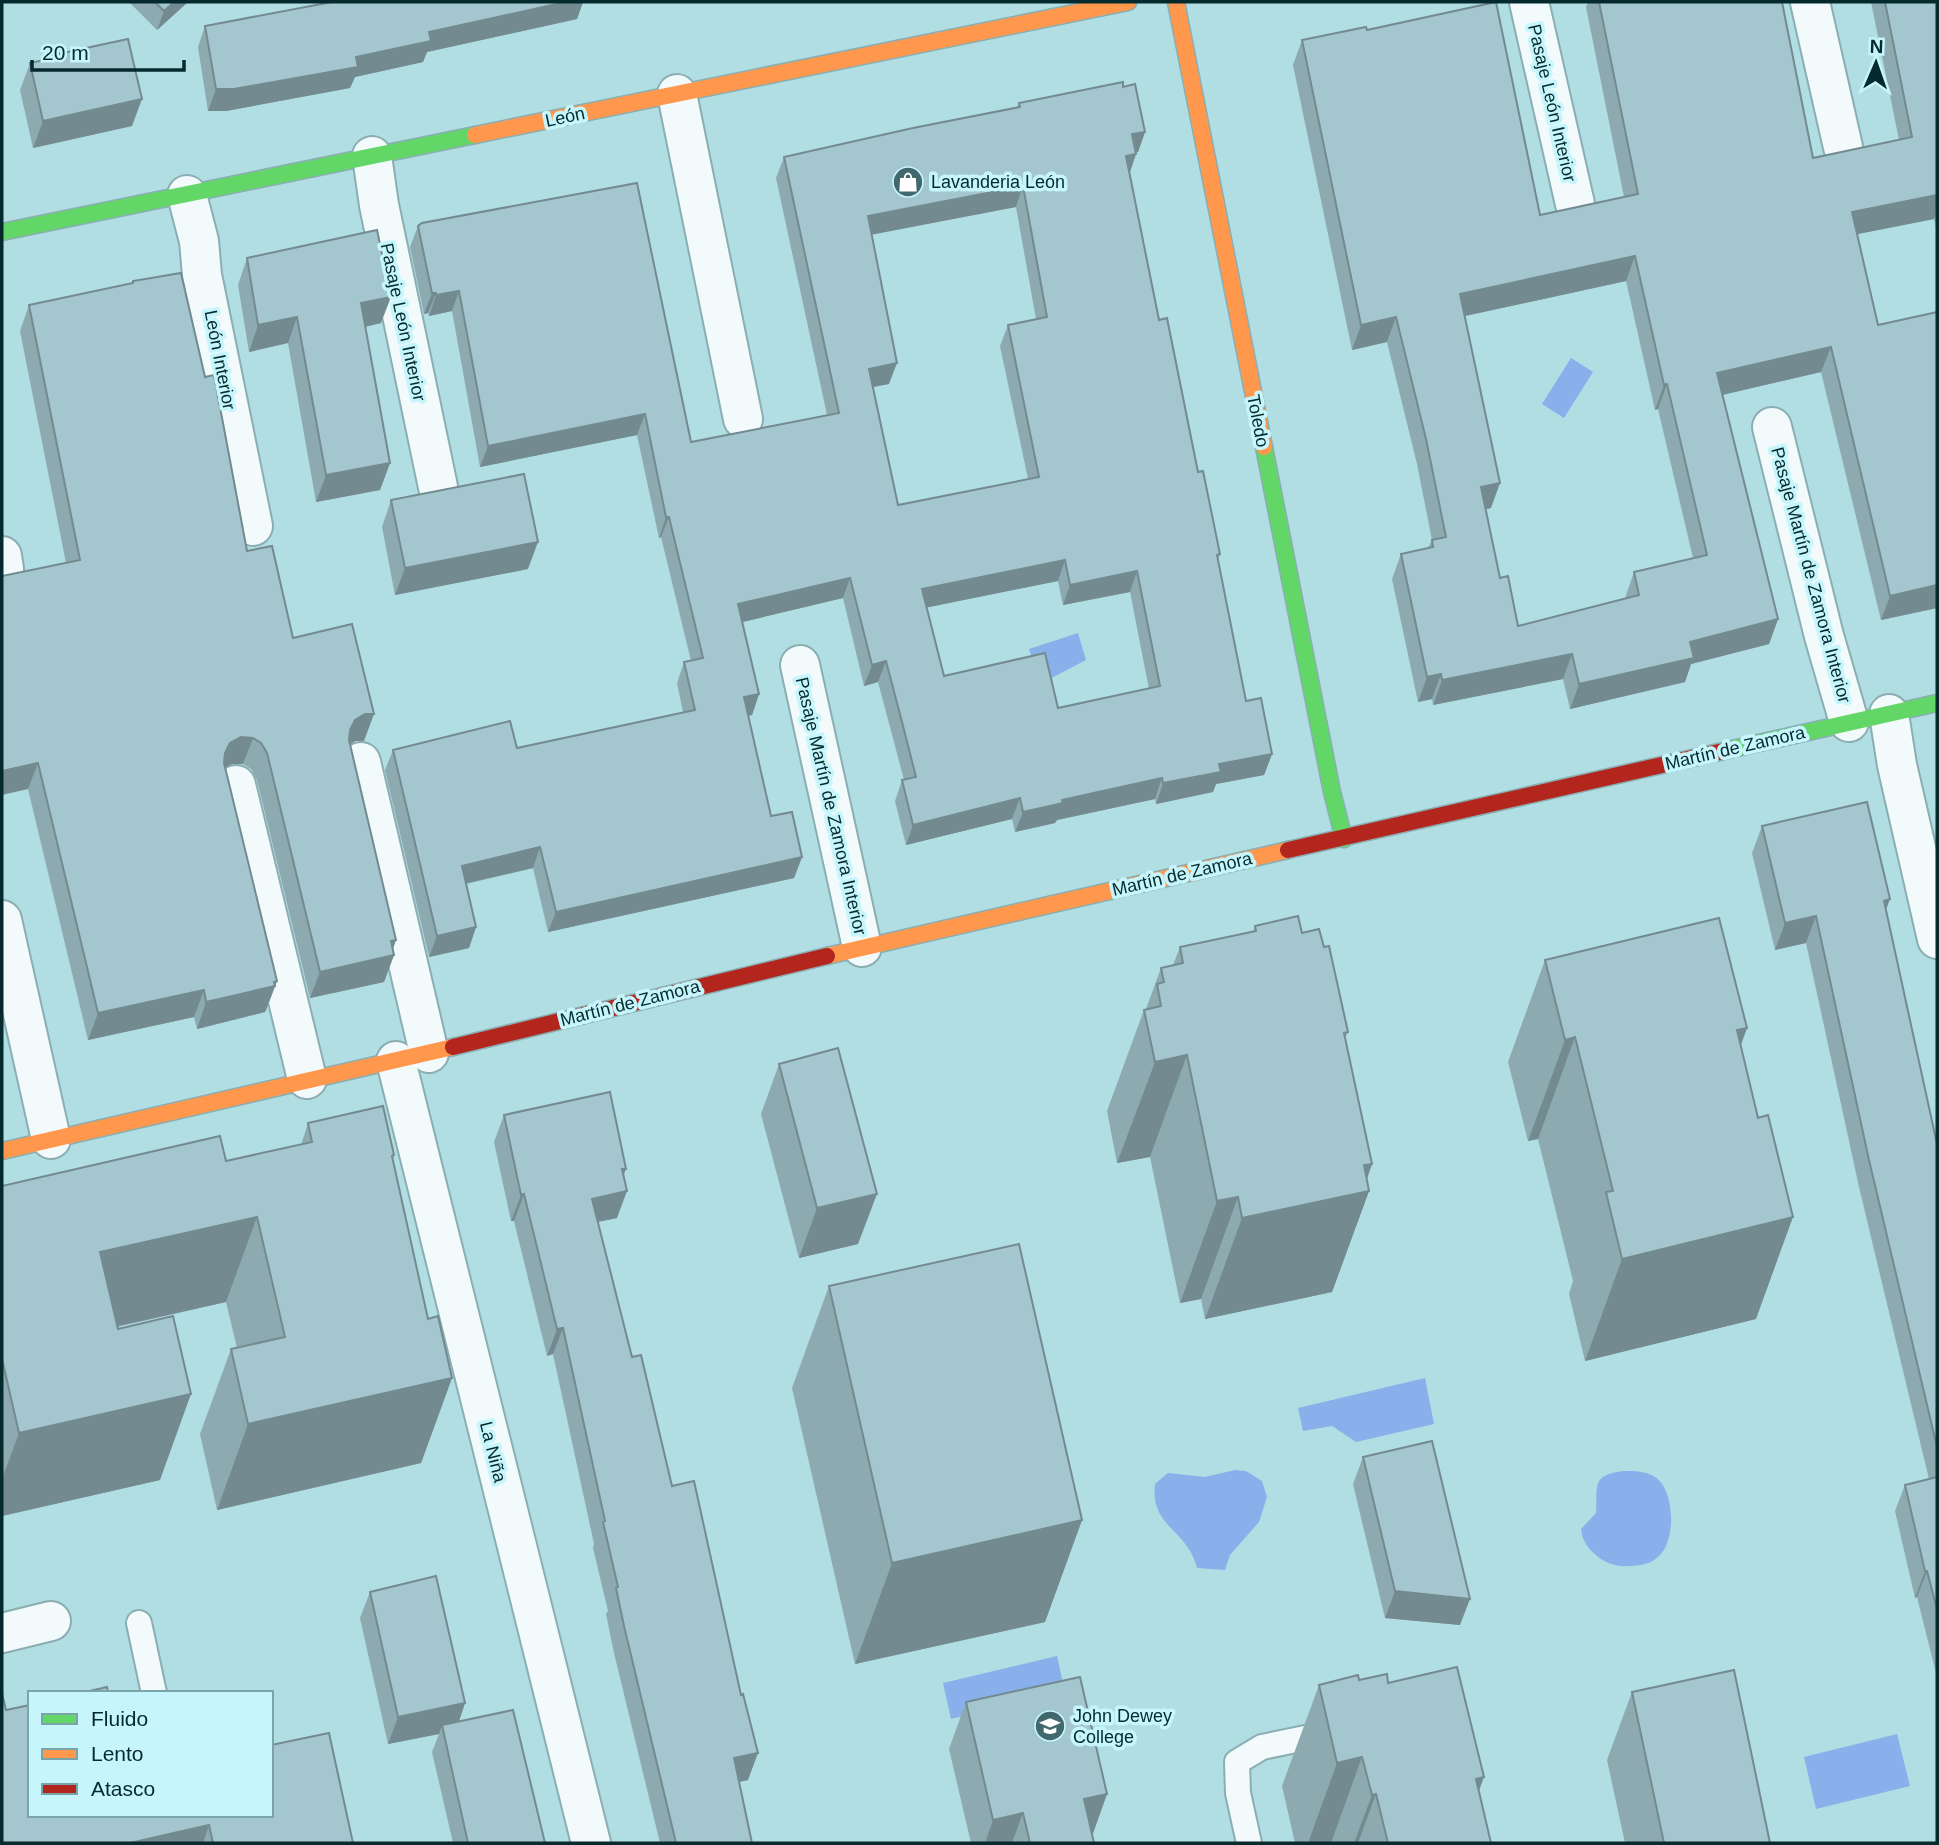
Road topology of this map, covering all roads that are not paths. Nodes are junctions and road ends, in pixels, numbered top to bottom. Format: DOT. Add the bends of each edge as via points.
graph roads {
  1 [pos="1128,2"];
  2 [pos="1175,2"];
  3 [pos="1529,2"];
  4 [pos="1810,2"];
  5 [pos="677,94"];
  6 [pos="1843,147"];
  7 [pos="372,156"];
  8 [pos="187,195"];
  9 [pos="1575,204"];
  10 [pos="2,232"];
  11 [pos="743,419"];
  12 [pos="1773,427"];
  13 [pos="438,487"];
  14 [pos="253,526"];
  15 [pos="800,665"];
  16 [pos="1937,703"];
  17 [pos="1889,714"];
  18 [pos="1849,722"];
  19 [pos="360,762"];
  20 [pos="236,785"];
  21 [pos="1344,839"];
  22 [pos="2,920"];
  23 [pos="1937,939"];
  24 [pos="862,947"];
  25 [pos="412,1057"];
  26 [pos="307,1079"];
  27 [pos="51,1139"];
  28 [pos="2,1151"];
  29 [pos="51,1621"];
  30 [pos="139,1622"];
  31 [pos="2,1633"];
  32 [pos="154,1691"];
  33 [pos="1355,1727"];
  34 [pos="591,1843"];
  35 [pos="1249,1843"];
  1 -- 5 [label="street, León"];
  2 -- 21 [label="street, Toledo"];
  3 -- 9 [label="street, Pasaje León Interior"];
  4 -- 6 [label="street"];
  5 -- 7 [label="street, León"];
  5 -- 11 [label="street"];
  7 -- 8 [label="street, León"];
  7 -- 13 [label="street, Pasaje León Interior"];
  8 -- 10 [label="street, León"];
  8 -- 14 [label="street, León Interior"];
  12 -- 18 [label="street, Pasaje Martín de Zamora Interior"];
  15 -- 24 [label="street, Pasaje Martín de Zamora Interior"];
  16 -- 17 [label="street, Martín de Zamora"];
  17 -- 18 [label="street, Martín de Zamora"];
  17 -- 23 [label="street"];
  18 -- 21 [label="street, Martín de Zamora"];
  19 -- 25 [label="street"];
  20 -- 26 [label="street"];
  21 -- 24 [label="street, Martín de Zamora"];
  22 -- 27 [label="street"];
  24 -- 25 [label="street, Martín de Zamora"];
  25 -- 26 [label="street, Martín de Zamora"];
  25 -- 34 [label="street, La Niña"];
  26 -- 27 [label="street, Martín de Zamora"];
  27 -- 28 [label="street, Martín de Zamora"];
  29 -- 31 [label="street"];
  30 -- 32 [label="lane"];
  33 -- 35 [label="lane" via="1262,1747 1237,1762 1238,1793"];
}
